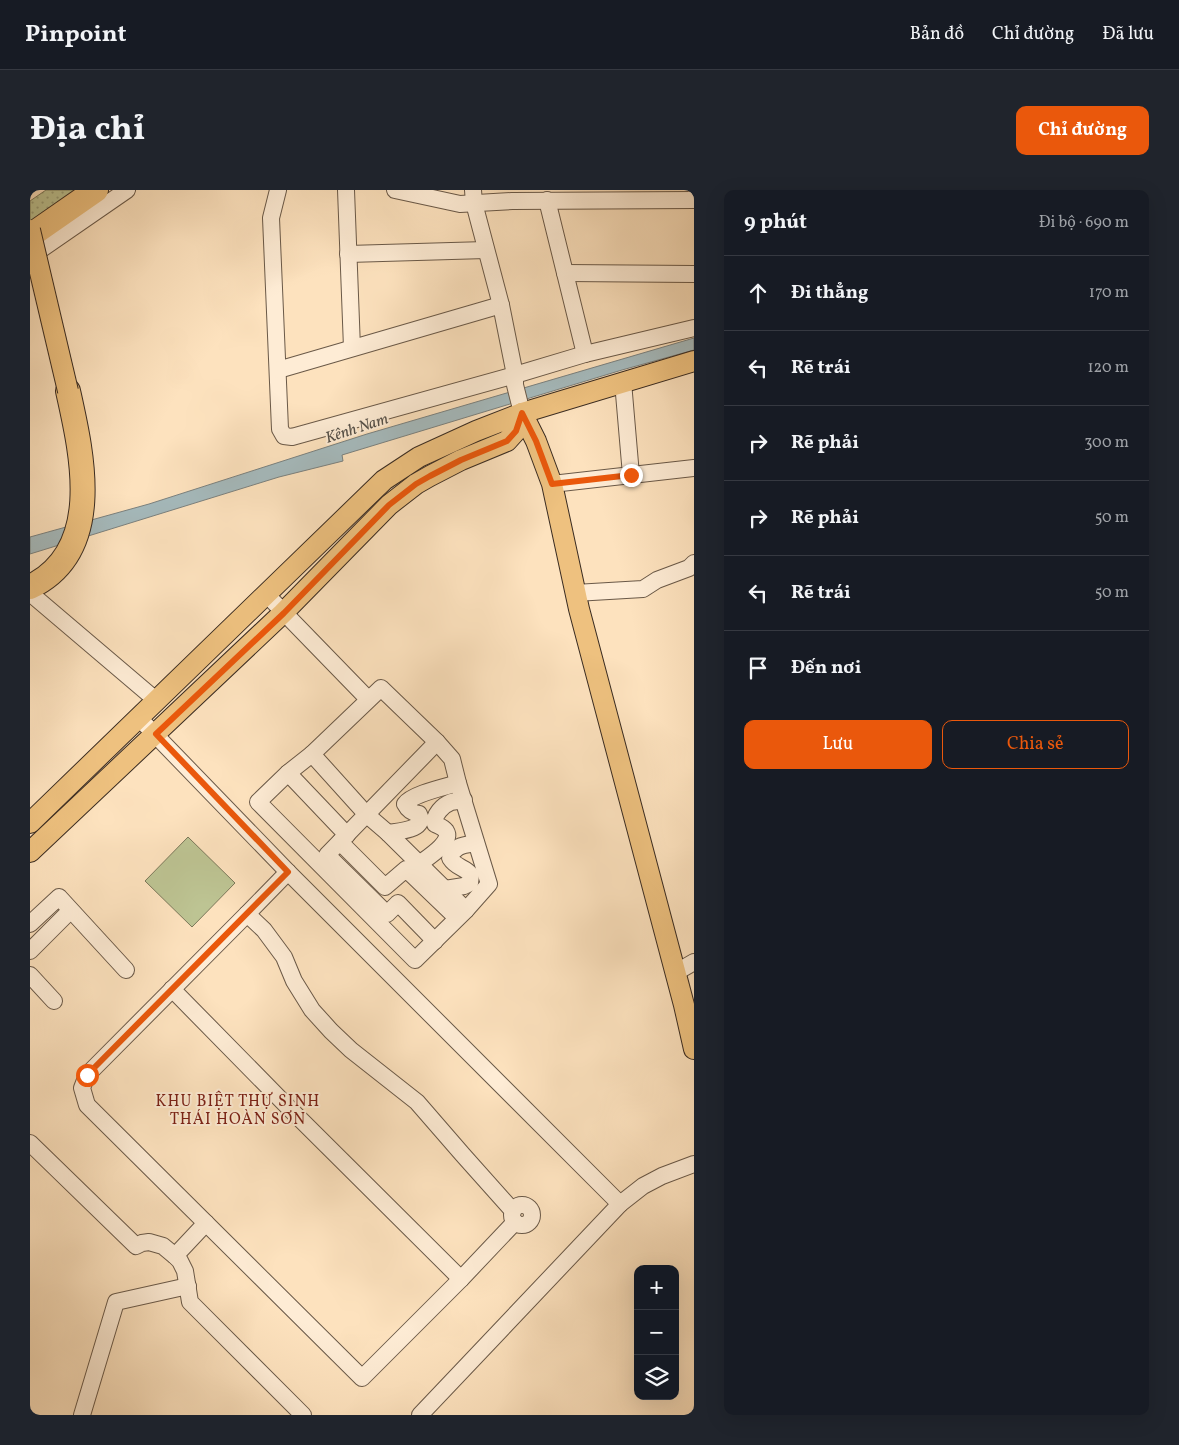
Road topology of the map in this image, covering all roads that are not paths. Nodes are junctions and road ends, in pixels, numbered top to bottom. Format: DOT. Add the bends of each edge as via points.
graph roads {
  1 [pos="96,190"];
  2 [pos="127,190"];
  3 [pos="278,190"];
  4 [pos="346,190"];
  5 [pos="395,190"];
  6 [pos="474,196"];
  7 [pos="547,200"];
  8 [pos="694,200"];
  9 [pos="60,215"];
  10 [pos="30,230"];
  11 [pos="30,236"];
  12 [pos="30,240"];
  13 [pos="486,250"];
  14 [pos="348,254"];
  15 [pos="30,257"];
  16 [pos="565,273"];
  17 [pos="694,274"];
  18 [pos="501,305"];
  19 [pos="694,328"];
  20 [pos="352,348"];
  21 [pos="585,354"];
  22 [pos="694,361"];
  23 [pos="278,370"];
  24 [pos="515,380"];
  25 [pos="623,382"];
  26 [pos="68,390"];
  27 [pos="522,413"];
  28 [pos="694,468"];
  29 [pos="631,475"];
  30 [pos="552,484"];
  31 [pos="694,563"];
  32 [pos="575,593"];
  33 [pos="266,594"];
  34 [pos="33,597"];
  35 [pos="284,613"];
  36 [pos="368,700"];
  37 [pos="157,701"];
  38 [pos="139,718"];
  39 [pos="156,734"];
  40 [pos="437,742"];
  41 [pos="312,754"];
  42 [pos="288,773"];
  43 [pos="458,783"];
  44 [pos="464,800"];
  45 [pos="367,815"];
  46 [pos="30,823"];
  47 [pos="388,834"];
  48 [pos="340,842"];
  49 [pos="476,843"];
  50 [pos="30,852"];
  51 [pos="419,864"];
  52 [pos="288,872"];
  53 [pos="445,889"];
  54 [pos="70,911"];
  55 [pos="247,914"];
  56 [pos="461,914"];
  57 [pos="30,924"];
  58 [pos="438,937"];
  59 [pos="30,952"];
  60 [pos="694,962"];
  61 [pos="126,970"];
  62 [pos="675,973"];
  63 [pos="30,975"];
  64 [pos="172,989"];
  65 [pos="54,1001"];
  66 [pos="694,1049"];
  67 [pos="30,1144"];
  68 [pos="694,1164"];
  69 [pos="620,1204"];
  70 [pos="206,1224"];
  71 [pos="175,1256"];
  72 [pos="461,1279"];
  73 [pos="188,1286"];
  74 [pos="82,1415"];
  75 [pos="303,1415"];
  76 [pos="420,1415"];
  1 -- 9 [label="highway"];
  2 -- 15 [label="street"];
  3 -- 23 [label="street" via="271,218"];
  4 -- 14 [label="street"];
  5 -- 6 [label="street" via="460,204"];
  6 -- 7 [label="street"];
  6 -- 13 [label="street"];
  7 -- 8 [label="street"];
  7 -- 16 [label="street"];
  9 -- 11 [label="highway"];
  9 -- 12 [label="highway"];
  10 -- 26 [label="main road, bridge"];
  13 -- 14 [label="street"];
  13 -- 18 [label="street"];
  14 -- 20 [label="street"];
  16 -- 17 [label="street"];
  16 -- 21 [label="street"];
  18 -- 20 [label="street"];
  18 -- 24 [label="street"];
  19 -- 21 [label="street"];
  20 -- 23 [label="street"];
  21 -- 24 [label="street"];
  22 -- 25 [label="main road"];
  23 -- 24 [label="street" via="280,429 284,436 292,437"];
  24 -- 27 [label="street"];
  25 -- 27 [label="main road"];
  25 -- 29 [label="street"];
  26 -- 34 [label="highway" via="82,464 82,509 70,548"];
  27 -- 30 [label="main road"];
  27 -- 33 [label="main road" via="442,445 384,480"];
  27 -- 35 [label="main road" via="516,431 507,441 430,476 389,505"];
  28 -- 29 [label="street"];
  29 -- 30 [label="street"];
  30 -- 32 [label="main road"];
  31 -- 32 [label="street" via="643,589"];
  32 -- 62 [label="main road"];
  33 -- 35 [label="street"];
  33 -- 37 [label="main road"];
  34 -- 37 [label="street"];
  35 -- 36 [label="street"];
  35 -- 39 [label="main road"];
  36 -- 40 [label="street" via="381,688"];
  36 -- 41 [label="street"];
  37 -- 38 [label="main road"];
  38 -- 39 [label="street"];
  38 -- 46 [label="main road"];
  39 -- 50 [label="main road"];
  39 -- 52 [label="street"];
  40 -- 43 [label="street" via="452,759"];
  40 -- 45 [label="street"];
  41 -- 42 [label="street"];
  41 -- 45 [label="street"];
  42 -- 48 [label="street"];
  42 -- 58 [label="street" via="258,802 415,960"];
  43 -- 44 [label="street"];
  43 -- 47 [label="street" via="408,800 405,804 413,813 419,814 421,822 411,829"];
  44 -- 49 [label="street"];
  44 -- 51 [label="street" via="451,802 436,815 435,824 446,831 447,840"];
  45 -- 47 [label="street"];
  45 -- 48 [label="street"];
  47 -- 51 [label="street"];
  48 -- 56 [label="street" via="384,887 406,869"];
  48 -- 58 [label="street" via="327,855 387,914 398,904"];
  49 -- 53 [label="street" via="456,847 450,858 454,864 468,871 470,883"];
  49 -- 56 [label="street" via="489,884"];
  51 -- 53 [label="street"];
  52 -- 55 [label="street"];
  52 -- 69 [label="street"];
  53 -- 56 [label="street"];
  54 -- 57 [label="street" via="59,897"];
  54 -- 59 [label="street"];
  54 -- 61 [label="street"];
  55 -- 64 [label="street"];
  55 -- 72 [label="street" via="284,957 312,1010 351,1050 417,1102 514,1217"];
  56 -- 58 [label="street"];
  60 -- 62 [label="street"];
  62 -- 66 [label="main road"];
  63 -- 65 [label="street"];
  64 -- 70 [label="street" via="87,1075 82,1088 87,1105"];
  64 -- 72 [label="street"];
  67 -- 71 [label="street" via="136,1246 149,1242 162,1246"];
  68 -- 69 [label="street" via="643,1186"];
  69 -- 76 [label="street"];
  70 -- 71 [label="street"];
  70 -- 72 [label="street" via="362,1378"];
  71 -- 73 [label="street" via="185,1272"];
  73 -- 74 [label="street" via="116,1302"];
  73 -- 75 [label="street" via="190,1302"];
}
